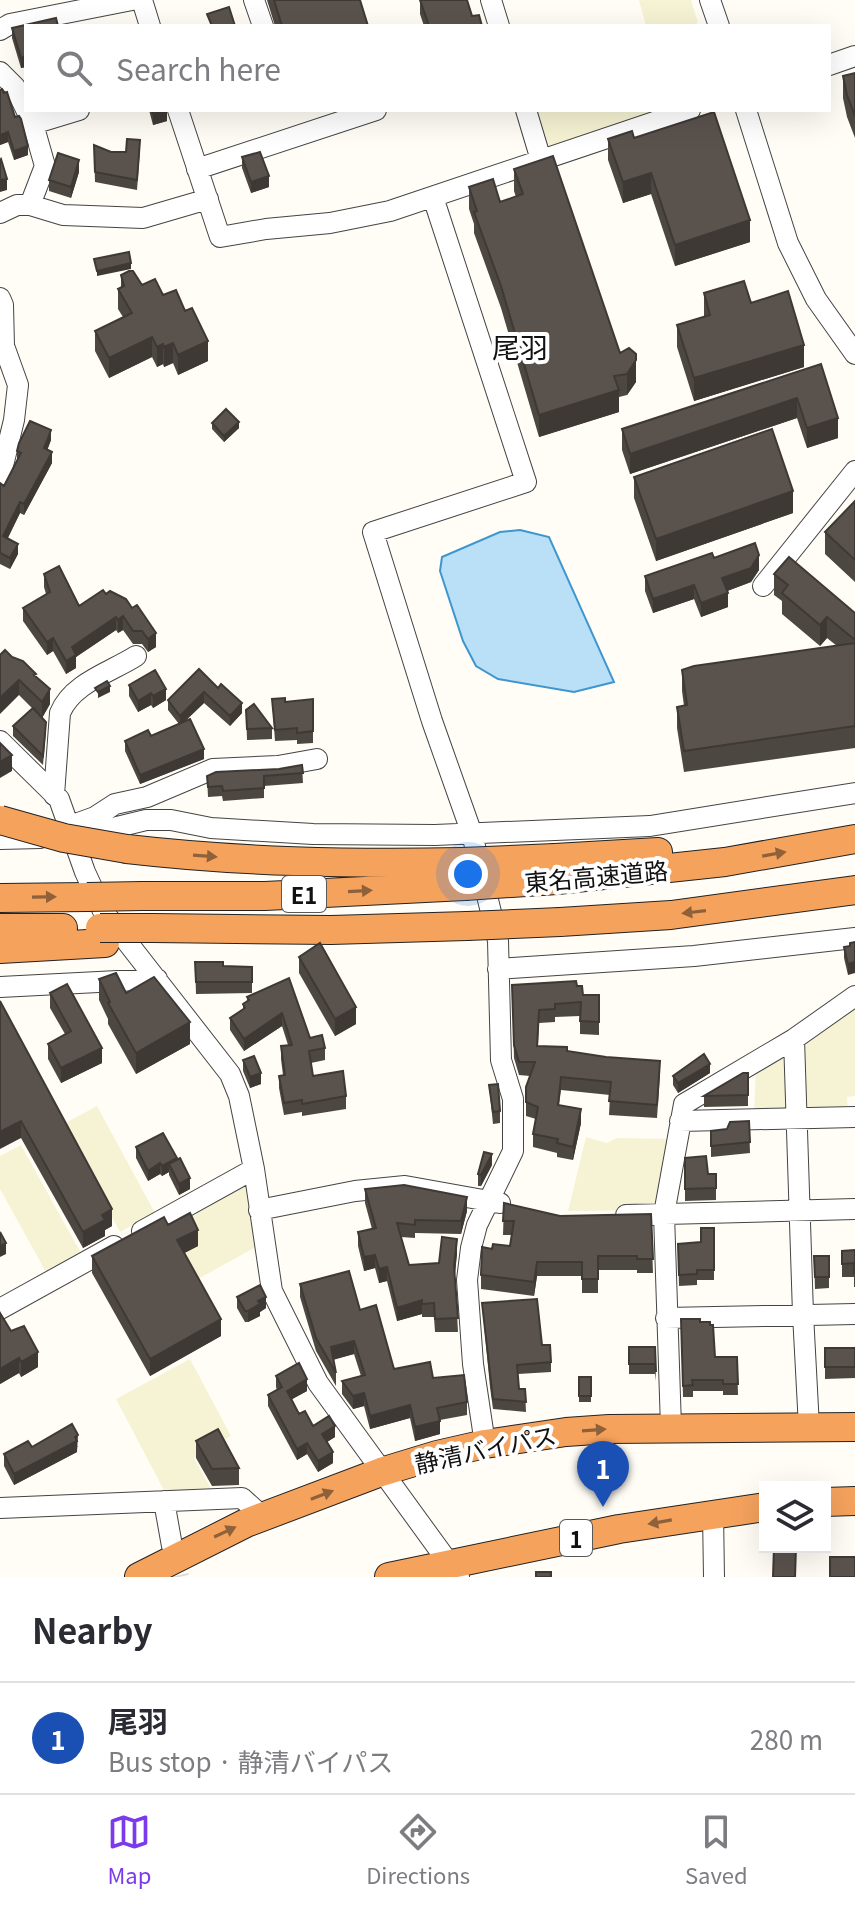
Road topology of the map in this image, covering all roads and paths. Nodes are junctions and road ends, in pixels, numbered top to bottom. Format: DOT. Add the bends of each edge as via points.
graph roads {
  1 [pos="132,0"];
  2 [pos="142,0"];
  3 [pos="254,0"];
  4 [pos="491,0"];
  5 [pos="710,0"];
  6 [pos="149,24"];
  7 [pos="262,24"];
  8 [pos="498,24"];
  9 [pos="718,24"];
  10 [pos="0,30"];
  11 [pos="855,56"];
  12 [pos="831,64"];
  13 [pos="0,72"];
  14 [pos="24,106"];
  15 [pos="27,112"];
  16 [pos="72,112"];
  17 [pos="179,112"];
  18 [pos="370,112"];
  19 [pos="527,112"];
  20 [pos="684,112"];
  21 [pos="747,112"];
  22 [pos="33,124"];
  23 [pos="541,160"];
  24 [pos="197,169"];
  25 [pos="433,197"];
  26 [pos="208,199"];
  27 [pos="30,205"];
  28 [pos="0,213"];
  29 [pos="0,298"];
  30 [pos="855,354"];
  31 [pos="855,471"];
  32 [pos="0,478"];
  33 [pos="763,586"];
  34 [pos="136,656"];
  35 [pos="0,741"];
  36 [pos="317,759"];
  37 [pos="156,793"];
  38 [pos="855,793"];
  39 [pos="54,795"];
  40 [pos="0,820"];
  41 [pos="155,820"];
  42 [pos="72,832"];
  43 [pos="472,834"];
  44 [pos="0,839"];
  45 [pos="855,839"];
  46 [pos="464,874"];
  47 [pos="855,890"];
  48 [pos="0,898"];
  49 [pos="0,928"];
  50 [pos="102,936"];
  51 [pos="855,938"];
  52 [pos="0,949"];
  53 [pos="498,969"];
  54 [pos="157,979"];
  55 [pos="32,986"];
  56 [pos="0,987"];
  57 [pos="855,996"];
  58 [pos="0,1004"];
  59 [pos="794,1039"];
  60 [pos="855,1117"];
  61 [pos="798,1119"];
  62 [pos="680,1121"];
  63 [pos="254,1169"];
  64 [pos="490,1201"];
  65 [pos="518,1207"];
  66 [pos="855,1209"];
  67 [pos="259,1210"];
  68 [pos="800,1210"];
  69 [pos="664,1214"];
  70 [pos="605,1216"];
  71 [pos="0,1309"];
  72 [pos="803,1314"];
  73 [pos="855,1314"];
  74 [pos="666,1318"];
  75 [pos="671,1427"];
  76 [pos="809,1427"];
  77 [pos="855,1427"];
  78 [pos="485,1444"];
  79 [pos="381,1472"];
  80 [pos="164,1501"];
  81 [pos="855,1501"];
  82 [pos="831,1502"];
  83 [pos="0,1508"];
  84 [pos="759,1508"];
  85 [pos="713,1513"];
  86 [pos="263,1517"];
  87 [pos="172,1546"];
  88 [pos="454,1571"];
  89 [pos="139,1577"];
  90 [pos="389,1577"];
  91 [pos="714,1577"];
  1 -- 10 [label="street"];
  2 -- 6 [label="street"];
  3 -- 7 [label="street"];
  4 -- 8 [label="street"];
  5 -- 9 [label="street"];
  11 -- 12 [label="street"];
  13 -- 14 [label="street"];
  15 -- 22 [label="street"];
  16 -- 22 [label="street"];
  17 -- 24 [label="street"];
  18 -- 24 [label="street"];
  19 -- 23 [label="street"];
  20 -- 23 [label="street"];
  21 -- 30 [label="street" via="788,243 816,299"];
  22 -- 27 [label="street" via="45,166"];
  23 -- 25 [label="street"];
  24 -- 26 [label="street"];
  25 -- 26 [label="street" via="330,223 220,237"];
  25 -- 43 [label="street" via="526,482 373,532"];
  26 -- 27 [label="street" via="143,218 63,215"];
  27 -- 28 [label="street"];
  29 -- 32 [label="street" via="4,346 18,385"];
  31 -- 33 [label="street"];
  34 -- 39 [label="street" via="93,678 62,707"];
  35 -- 39 [label="street"];
  36 -- 37 [label="street" via="213,769"];
  37 -- 41 [label="street"];
  37 -- 42 [label="street" via="115,804"];
  38 -- 43 [label="street" via="650,826"];
  39 -- 42 [label="street"];
  40 -- 46 [label="highway, one-way, bridge" via="127,849"];
  41 -- 42 [label="street"];
  41 -- 43 [label="street" via="313,834"];
  42 -- 44 [label="street"];
  42 -- 54 [label="street" via="103,911"];
  43 -- 53 [label="street" via="498,941"];
  46 -- 45 [label="highway, 東名高速道路 / E1, one-way, bridge" via="725,862"];
  48 -- 46 [label="highway, 東名高速道路 / E1, one-way, bridge" via="265,896"];
  47 -- 50 [label="highway, 東名高速道路 / E1, one-way, bridge" via="671,915 560,922"];
  49 -- 50 [label="highway, 東名高速道路"];
  50 -- 52 [label="highway"];
  51 -- 53 [label="street" via="694,956"];
  53 -- 64 [label="street" via="501,1060 513,1099 513,1151"];
  54 -- 55 [label="street"];
  54 -- 63 [label="street" via="230,1074"];
  55 -- 56 [label="street"];
  55 -- 58 [label="street"];
  57 -- 59 [label="street"];
  59 -- 61 [label="street"];
  59 -- 62 [label="street" via="684,1104"];
  60 -- 61 [label="street"];
  61 -- 62 [label="street"];
  61 -- 68 [label="street"];
  62 -- 69 [label="street"];
  63 -- 67 [label="street"];
  63 -- 71 [label="street"];
  64 -- 65 [label="street"];
  64 -- 67 [label="street" via="405,1186"];
  64 -- 78 [label="street" via="477,1225 467,1280"];
  66 -- 68 [label="street"];
  67 -- 79 [label="street" via="272,1291 318,1383"];
  68 -- 69 [label="street"];
  68 -- 72 [label="street"];
  69 -- 70 [label="street"];
  69 -- 74 [label="street"];
  72 -- 73 [label="street"];
  72 -- 74 [label="street"];
  72 -- 76 [label="street"];
  74 -- 75 [label="street"];
  75 -- 76 [label="highway, 静清バイパス"];
  78 -- 75 [label="highway, 静清バイパス, one-way" via="566,1432"];
  76 -- 77 [label="highway, 静清バイパス"];
  78 -- 79 [label="highway, 静清バイパス"];
  86 -- 79 [label="highway, 静清バイパス, one-way"];
  79 -- 88 [label="street"];
  80 -- 83 [label="street"];
  80 -- 86 [label="street" via="242,1498"];
  80 -- 87 [label="street"];
  81 -- 82 [label="highway"];
  84 -- 85 [label="highway, 1"];
  85 -- 88 [label="highway, 1, one-way" via="619,1529"];
  85 -- 91 [label="street"];
  89 -- 86 [label="highway, 静清バイパス, one-way"];
  88 -- 90 [label="highway, 1"];
}
